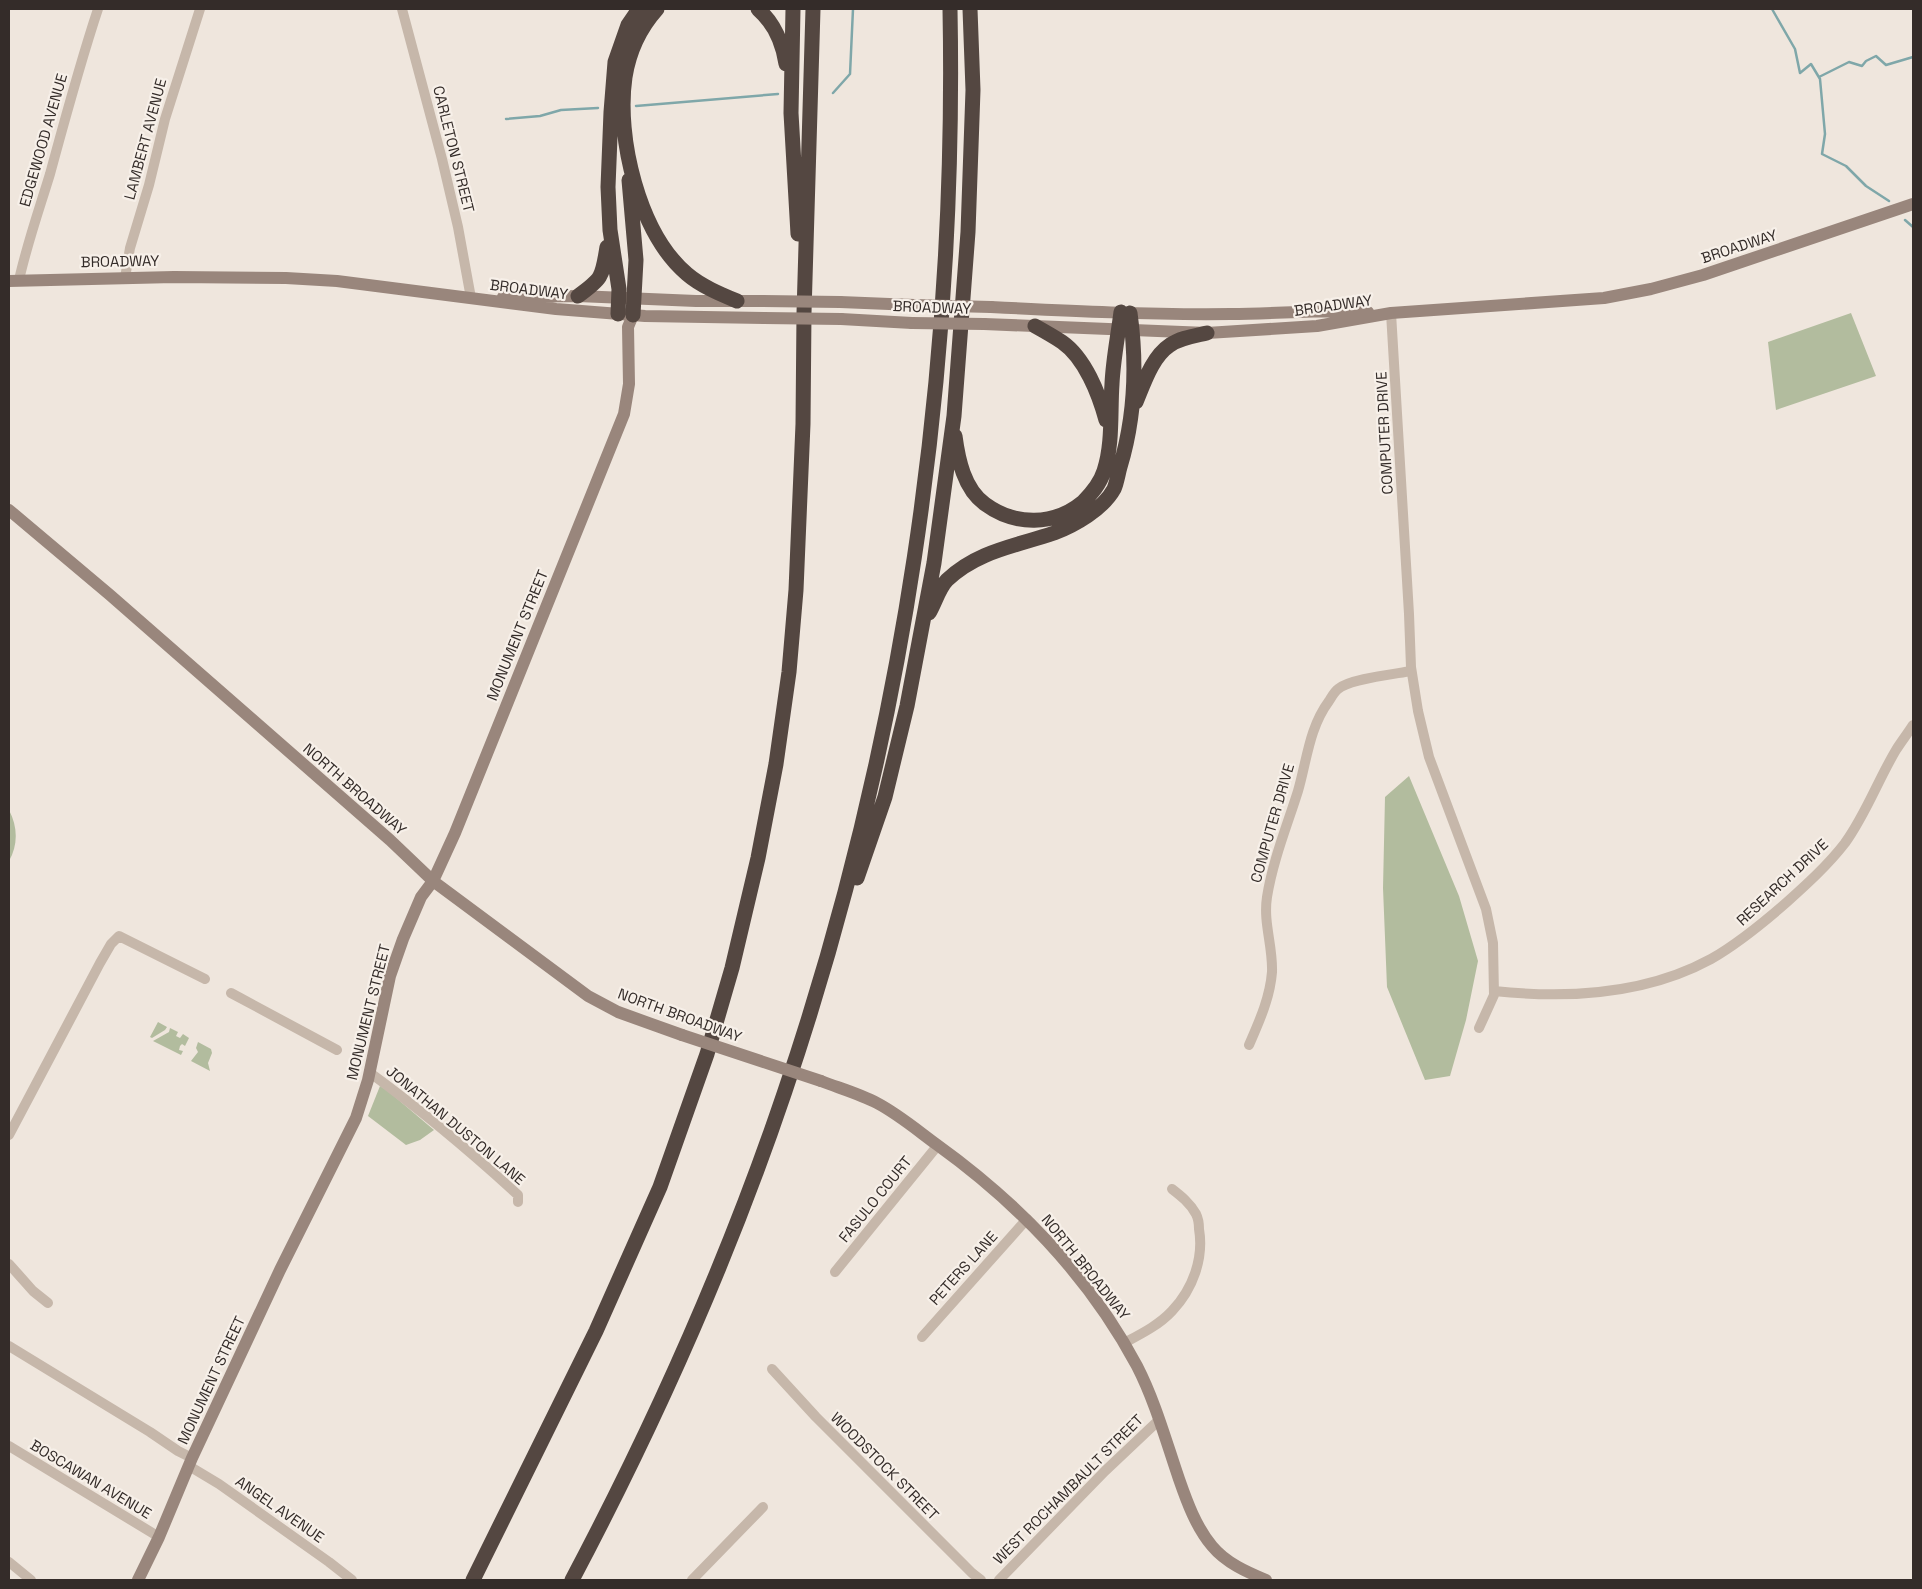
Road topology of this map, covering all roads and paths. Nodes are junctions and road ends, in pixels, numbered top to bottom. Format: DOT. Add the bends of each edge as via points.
graph roads {
  1 [pos="98,9"];
  2 [pos="200,9"];
  3 [pos="402,9"];
  4 [pos="639,9"];
  5 [pos="656,9"];
  6 [pos="758,9"];
  7 [pos="793,9"];
  8 [pos="813,9"];
  9 [pos="950,9"];
  10 [pos="970,9"];
  11 [pos="791,98"];
  12 [pos="629,166"];
  13 [pos="1913,204"];
  14 [pos="610,230"];
  15 [pos="125,278"];
  16 [pos="14,281"];
  17 [pos="578,296"];
  18 [pos="471,298"];
  19 [pos="626,299"];
  20 [pos="737,301"];
  21 [pos="1125,312"];
  22 [pos="804,313"];
  23 [pos="1391,313"];
  24 [pos="618,314"];
  25 [pos="631,321"];
  26 [pos="1034,326"];
  27 [pos="1126,331"];
  28 [pos="1207,333"];
  29 [pos="1131,412"];
  30 [pos="953,423"];
  31 [pos="1110,434"];
  32 [pos="9,510"];
  33 [pos="923,626"];
  34 [pos="1411,671"];
  35 [pos="1913,725"];
  36 [pos="432,881"];
  37 [pos="831,942"];
  38 [pos="205,979"];
  39 [pos="1494,991"];
  40 [pos="231,993"];
  41 [pos="1479,1028"];
  42 [pos="1249,1045"];
  43 [pos="337,1050"];
  44 [pos="370,1072"];
  45 [pos="9,1135"];
  46 [pos="938,1145"];
  47 [pos="1172,1189"];
  48 [pos="518,1202"];
  49 [pos="1027,1219"];
  50 [pos="9,1264"];
  51 [pos="835,1272"];
  52 [pos="48,1302"];
  53 [pos="922,1337"];
  54 [pos="1124,1344"];
  55 [pos="9,1346"];
  56 [pos="772,1369"];
  57 [pos="1159,1420"];
  58 [pos="9,1446"];
  59 [pos="190,1462"];
  60 [pos="763,1506"];
  61 [pos="159,1537"];
  62 [pos="9,1562"];
  63 [pos="31,1580"];
  64 [pos="138,1580"];
  65 [pos="352,1580"];
  66 [pos="473,1580"];
  67 [pos="572,1580"];
  68 [pos="692,1580"];
  69 [pos="981,1580"];
  70 [pos="999,1580"];
  71 [pos="1266,1580"];
  1 -- 16 [label="street, EDGEWOOD AVENUE"];
  2 -- 15 [label="street, LAMBERT AVENUE" via="165,119"];
  3 -- 18 [label="street, CARLETON STREET" via="458,227"];
  4 -- 14 [label="highway" via="628,26 615,62 609,151"];
  5 -- 12 [label="highway" via="635,41 625,77"];
  6 -- 11 [label="highway" via="770,22 784,52"];
  7 -- 11 [label="highway"];
  8 -- 22 [label="highway"];
  9 -- 37 [label="highway" via="951,124 945,283 924,495 888,709"];
  10 -- 30 [label="highway" via="973,90 968,232"];
  11 -- 22 [label="highway"];
  12 -- 19 [label="highway" via="636,260"];
  12 -- 20 [label="highway" via="648,218 666,251 687,274"];
  13 -- 23 [label="main road, BROADWAY" via="1746,261 1651,289 1567,302"];
  14 -- 17 [label="highway" via="602,274"];
  14 -- 19 [label="highway"];
  15 -- 16 [label="main road, BROADWAY"];
  15 -- 18 [label="main road, BROADWAY" via="303,279"];
  17 -- 18 [label="main road, BROADWAY"];
  17 -- 19 [label="main road, BROADWAY"];
  18 -- 24 [label="main road, BROADWAY" via="556,310"];
  19 -- 20 [label="main road, BROADWAY"];
  19 -- 24 [label="highway"];
  19 -- 25 [label="highway"];
  20 -- 21 [label="main road, BROADWAY, bridge"];
  21 -- 23 [label="main road, BROADWAY" via="1231,314 1334,310"];
  21 -- 27 [label="highway"];
  22 -- 66 [label="highway" via="801,501 789,672 773,783 732,968 707,1054 660,1187 596,1331"];
  23 -- 28 [label="main road, BROADWAY" via="1317,326"];
  23 -- 34 [label="street, COMPUTER DRIVE"];
  24 -- 25 [label="main road, BROADWAY"];
  25 -- 26 [label="main road, BROADWAY, bridge" via="764,318"];
  25 -- 36 [label="main road, MONUMENT STREET" via="624,414 455,833"];
  26 -- 27 [label="main road, BROADWAY"];
  26 -- 31 [label="highway" via="1064,343 1086,368 1099,396"];
  27 -- 28 [label="main road, BROADWAY"];
  27 -- 29 [label="highway" via="1134,379"];
  27 -- 31 [label="highway" via="1112,384"];
  28 -- 29 [label="highway" via="1169,345 1157,358"];
  29 -- 33 [label="highway" via="1126,448 1114,489 1093,513 1055,532 979,557 946,581"];
  30 -- 31 [label="highway" via="961,470 973,490 984,503 1009,517 1031,521 1059,517 1094,492 1104,472"];
  30 -- 33 [label="highway"];
  32 -- 36 [label="main road, NORTH BROADWAY" via="390,840"];
  33 -- 37 [label="highway" via="885,798"];
  34 -- 39 [label="street, COMPUTER DRIVE" via="1429,757 1486,909 1492,943"];
  34 -- 42 [label="street, COMPUTER DRIVE" via="1353,682 1338,689 1320,713 1308,743 1267,897 1265,923 1272,972 1268,996"];
  35 -- 39 [label="street, RESEARCH DRIVE" via="1845,843 1824,868 1739,942 1680,973 1645,984 1568,995"];
  36 -- 44 [label="main road, MONUMENT STREET" via="421,897 390,976"];
  36 -- 46 [label="main road, NORTH BROADWAY, bridge" via="589,997 618,1012 877,1103"];
  37 -- 67 [label="highway" via="786,1089 730,1242 661,1402"];
  38 -- 45 [label="street" via="119,936 103,958"];
  39 -- 41 [label="street, COMPUTER DRIVE"];
  40 -- 43 [label="street"];
  44 -- 48 [label="street, JONATHAN DUSTON LANE" via="488,1168 518,1195"];
  44 -- 59 [label="main road, MONUMENT STREET" via="346,1140 286,1257"];
  46 -- 49 [label="main road, NORTH BROADWAY"];
  46 -- 51 [label="street, FASULO COURT"];
  47 -- 54 [label="street" via="1187,1200 1197,1215 1200,1235 1197,1268 1173,1310 1156,1325"];
  49 -- 53 [label="street, PETERS LANE"];
  49 -- 54 [label="main road, NORTH BROADWAY" via="1094,1298"];
  50 -- 52 [label="street" via="33,1291"];
  54 -- 57 [label="main road, NORTH BROADWAY" via="1138,1368"];
  55 -- 59 [label="street, ANGEL AVENUE" via="150,1432"];
  56 -- 69 [label="street, WOODSTOCK STREET" via="816,1417"];
  57 -- 70 [label="street, WEST ROCHAMBAULT STREET"];
  57 -- 71 [label="main road, NORTH BROADWAY" via="1186,1499 1212,1546 1242,1570"];
  58 -- 61 [label="street, BOSCAWAN AVENUE"];
  59 -- 61 [label="main road, MONUMENT STREET"];
  59 -- 65 [label="street, ANGEL AVENUE"];
  60 -- 68 [label="street"];
  61 -- 64 [label="main road, MONUMENT STREET"];
  62 -- 63 [label="street"];
}
